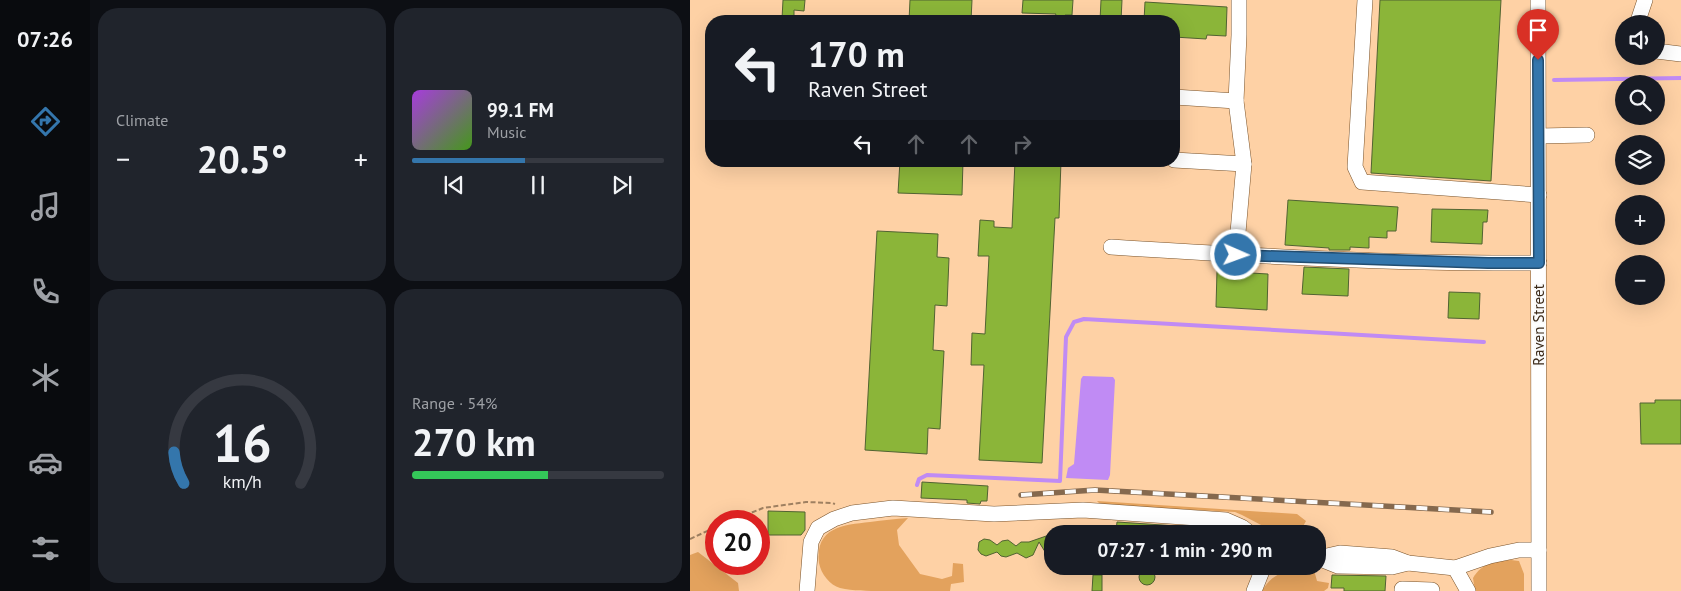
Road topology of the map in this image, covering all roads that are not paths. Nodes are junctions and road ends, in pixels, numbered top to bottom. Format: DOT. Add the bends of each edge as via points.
graph roads {
  1 [pos="1239,0"];
  2 [pos="1365,0"];
  3 [pos="1538,0"];
  4 [pos="1645,0"];
  5 [pos="1640,15"];
  6 [pos="1665,52"];
  7 [pos="1681,54"];
  8 [pos="1180,97"];
  9 [pos="1236,101"];
  10 [pos="1587,135"];
  11 [pos="1539,136"];
  12 [pos="1180,160"];
  13 [pos="1244,164"];
  14 [pos="1539,195"];
  15 [pos="1110,247"];
  16 [pos="1236,255"];
  17 [pos="1539,263"];
  18 [pos="1237,525"];
  19 [pos="1539,550"];
  20 [pos="1326,561"];
  21 [pos="1433,565"];
  22 [pos="1455,568"];
  23 [pos="1260,575"];
  24 [pos="1432,590"];
  25 [pos="807,591"];
  26 [pos="1254,591"];
  27 [pos="1402,591"];
  28 [pos="1468,591"];
  29 [pos="1539,591"];
  1 -- 9 [label="street"];
  2 -- 14 [label="street" via="1355,167 1362,182"];
  3 -- 11 [label="street, Raven Street"];
  4 -- 5 [label="street"];
  6 -- 7 [label="street"];
  8 -- 9 [label="street"];
  9 -- 13 [label="street"];
  10 -- 11 [label="street"];
  11 -- 14 [label="street, Raven Street"];
  12 -- 13 [label="street"];
  13 -- 16 [label="street"];
  14 -- 17 [label="street, Raven Street"];
  15 -- 16 [label="street"];
  16 -- 17 [label="street"];
  17 -- 19 [label="street, Raven Street"];
  18 -- 25 [label="street" via="1226,520 1083,510 994,514 893,508 852,513 818,528 811,542"];
  19 -- 22 [label="street" via="1499,554"];
  19 -- 29 [label="street, Raven Street"];
  20 -- 21 [label="street" via="1338,566"];
  21 -- 22 [label="street"];
  21 -- 24 [label="street"];
  22 -- 28 [label="street"];
  23 -- 26 [label="street"];
  24 -- 27 [label="street"];
}
